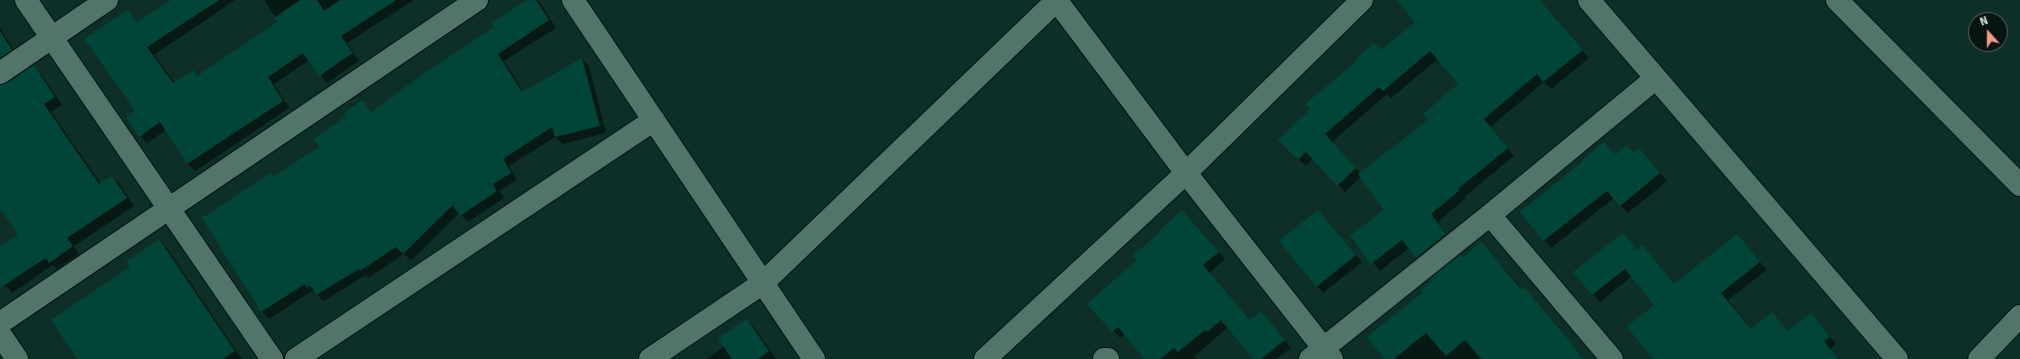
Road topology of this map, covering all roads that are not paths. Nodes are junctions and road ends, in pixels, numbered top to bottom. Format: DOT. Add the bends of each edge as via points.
graph roads {
  1 [pos="26,0"];
  2 [pos="107,0"];
  3 [pos="477,0"];
  4 [pos="573,0"];
  5 [pos="1057,0"];
  6 [pos="1362,0"];
  7 [pos="1589,0"];
  8 [pos="1837,0"];
  9 [pos="51,38"];
  10 [pos="0,73"];
  11 [pos="1656,78"];
  12 [pos="654,120"];
  13 [pos="1186,173"];
  14 [pos="2020,185"];
  15 [pos="170,208"];
  16 [pos="1490,215"];
  17 [pos="763,283"];
  18 [pos="2020,316"];
  19 [pos="0,323"];
  20 [pos="0,334"];
  21 [pos="1322,356"];
  22 [pos="17,359"];
  23 [pos="272,359"];
  24 [pos="296,359"];
  25 [pos="650,359"];
  26 [pos="814,359"];
  27 [pos="985,359"];
  28 [pos="1104,359"];
  29 [pos="1108,359"];
  30 [pos="1612,359"];
  31 [pos="1897,359"];
  32 [pos="1979,359"];
  1 -- 9 [label="street"];
  2 -- 9 [label="street"];
  3 -- 15 [label="street"];
  4 -- 12 [label="street"];
  5 -- 13 [label="street"];
  5 -- 17 [label="street"];
  6 -- 13 [label="street"];
  7 -- 11 [label="street"];
  8 -- 14 [label="street"];
  9 -- 10 [label="street"];
  9 -- 15 [label="street"];
  11 -- 16 [label="street"];
  11 -- 31 [label="street"];
  12 -- 17 [label="street"];
  12 -- 24 [label="street"];
  13 -- 21 [label="street"];
  13 -- 27 [label="street"];
  15 -- 19 [label="street"];
  15 -- 23 [label="street"];
  16 -- 21 [label="street"];
  16 -- 30 [label="street"];
  17 -- 25 [label="street"];
  17 -- 26 [label="street"];
  18 -- 32 [label="street"];
  20 -- 22 [label="street"];
  28 -- 29 [label="street"];
}
